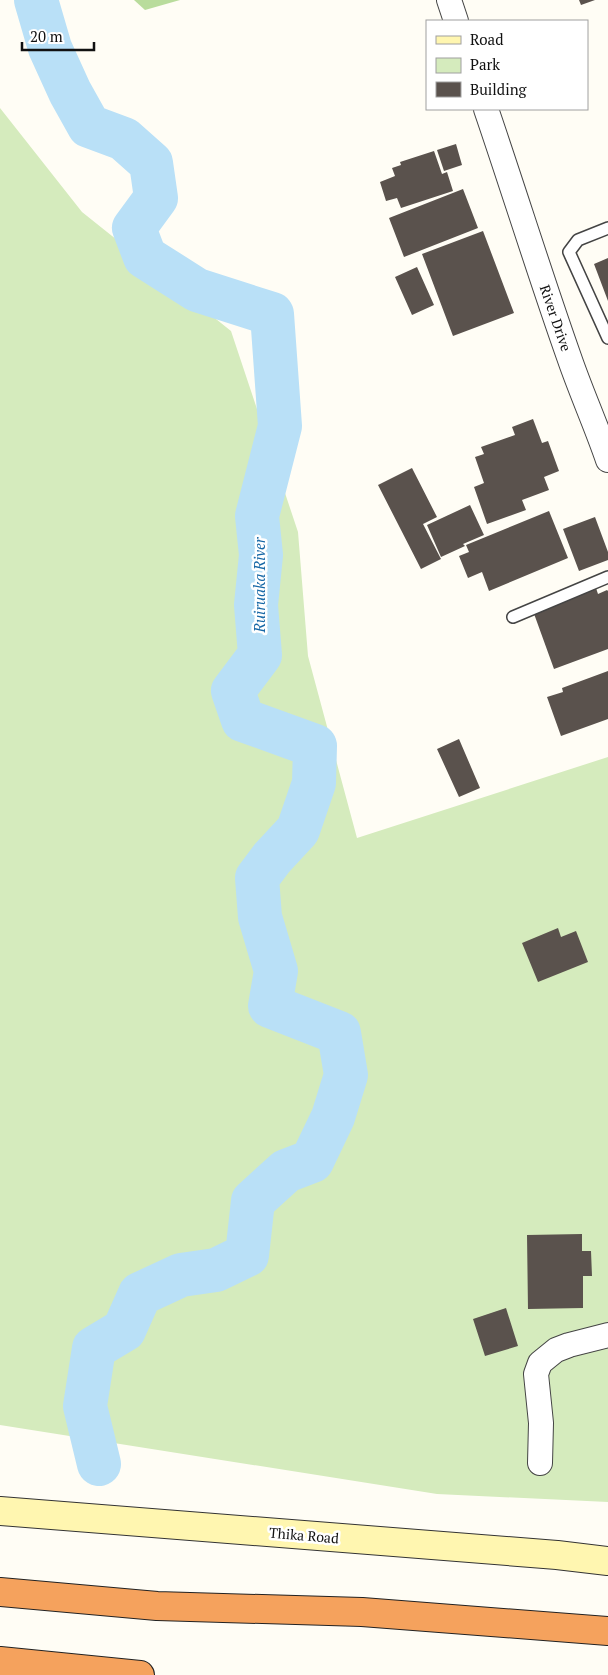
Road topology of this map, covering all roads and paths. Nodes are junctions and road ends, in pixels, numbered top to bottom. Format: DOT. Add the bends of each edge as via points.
graph roads {
  1 [pos="449,0"];
  2 [pos="456,20"];
  3 [pos="486,110"];
  4 [pos="608,228"];
  5 [pos="608,338"];
  6 [pos="608,460"];
  7 [pos="608,577"];
  8 [pos="513,617"];
  9 [pos="608,1335"];
  10 [pos="540,1463"];
  11 [pos="0,1511"];
  12 [pos="608,1561"];
  13 [pos="0,1592"];
  14 [pos="608,1631"];
  15 [pos="0,1661"];
  16 [pos="140,1675"];
  1 -- 2 [label="street"];
  3 -- 6 [label="street, River Drive" via="568,356"];
  4 -- 5 [label="lane" via="578,240 569,252"];
  7 -- 8 [label="lane"];
  9 -- 10 [label="street" via="556,1350 540,1363 536,1374 541,1423"];
  11 -- 12 [label="main road, Thika Road"];
  13 -- 14 [label="highway" via="157,1606 362,1612"];
  15 -- 16 [label="highway"];
}
